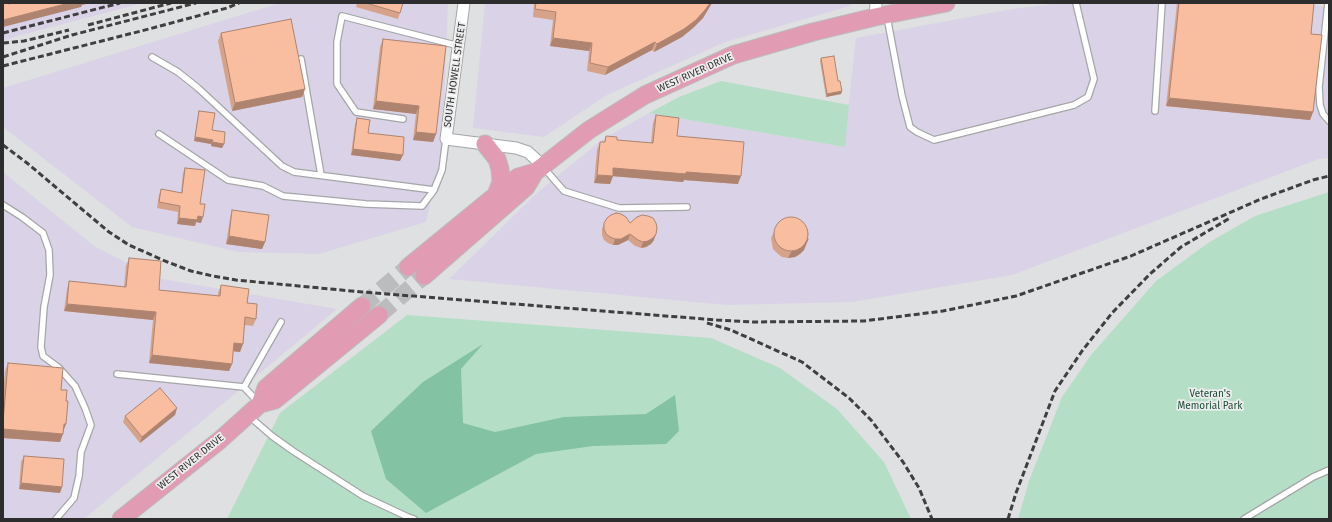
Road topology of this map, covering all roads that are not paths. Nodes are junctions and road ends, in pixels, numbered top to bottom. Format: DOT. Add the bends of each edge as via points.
graph roads {
  1 [pos="464,3"];
  2 [pos="946,3"];
  3 [pos="1076,3"];
  4 [pos="1162,3"];
  5 [pos="1328,3"];
  6 [pos="879,11"];
  7 [pos="459,46"];
  8 [pos="152,57"];
  9 [pos="301,59"];
  10 [pos="1155,111"];
  11 [pos="403,118"];
  12 [pos="1329,120"];
  13 [pos="159,134"];
  14 [pos="446,139"];
  15 [pos="485,144"];
  16 [pos="539,169"];
  17 [pos="321,175"];
  18 [pos="434,190"];
  19 [pos="496,195"];
  20 [pos="3,205"];
  21 [pos="687,208"];
  22 [pos="408,267"];
  23 [pos="424,276"];
  24 [pos="362,306"];
  25 [pos="379,315"];
  26 [pos="281,322"];
  27 [pos="117,374"];
  28 [pos="244,387"];
  29 [pos="254,409"];
  30 [pos="1329,470"];
  31 [pos="56,519"];
  32 [pos="121,519"];
  33 [pos="414,519"];
  34 [pos="1244,519"];
  1 -- 7 [label="street, SOUTH HOWELL STREET"];
  2 -- 6 [label="main road, WEST RIVER DRIVE"];
  3 -- 6 [label="lane" via="1094,79 1088,97 1074,105 934,140 910,127"];
  4 -- 10 [label="lane"];
  5 -- 12 [label="lane" via="1319,87 1323,114"];
  6 -- 16 [label="main road, WEST RIVER DRIVE" via="733,55 644,95 589,130"];
  7 -- 11 [label="lane" via="342,16 337,42 337,84 356,112"];
  7 -- 14 [label="street, SOUTH HOWELL STREET"];
  8 -- 17 [label="lane" via="178,72 198,88 282,166 294,172"];
  9 -- 17 [label="lane"];
  13 -- 18 [label="lane" via="228,180 263,186 283,196 366,204 422,206"];
  14 -- 15 [label="street, SOUTH HOWELL STREET"];
  14 -- 18 [label="lane" via="442,170"];
  15 -- 16 [label="street, SOUTH HOWELL STREET" via="528,152"];
  15 -- 19 [label="main road" via="497,160 500,169 501,182"];
  16 -- 19 [label="main road, WEST RIVER DRIVE" via="518,177"];
  16 -- 21 [label="lane" via="564,191 619,208"];
  16 -- 23 [label="main road, WEST RIVER DRIVE" via="526,188"];
  17 -- 18 [label="lane"];
  19 -- 22 [label="main road, WEST RIVER DRIVE"];
  20 -- 31 [label="lane" via="43,233 49,250 50,274 44,307 41,347 43,356 59,368 75,386 91,425 81,452 74,498"];
  24 -- 29 [label="main road, WEST RIVER DRIVE" via="266,388"];
  25 -- 29 [label="main road, WEST RIVER DRIVE" via="275,400"];
  26 -- 28 [label="lane"];
  27 -- 28 [label="lane"];
  28 -- 29 [label="lane"];
  29 -- 32 [label="main road, WEST RIVER DRIVE" via="220,440"];
  29 -- 33 [label="lane" via="272,436 293,451 363,496"];
  30 -- 34 [label="lane"];
}
